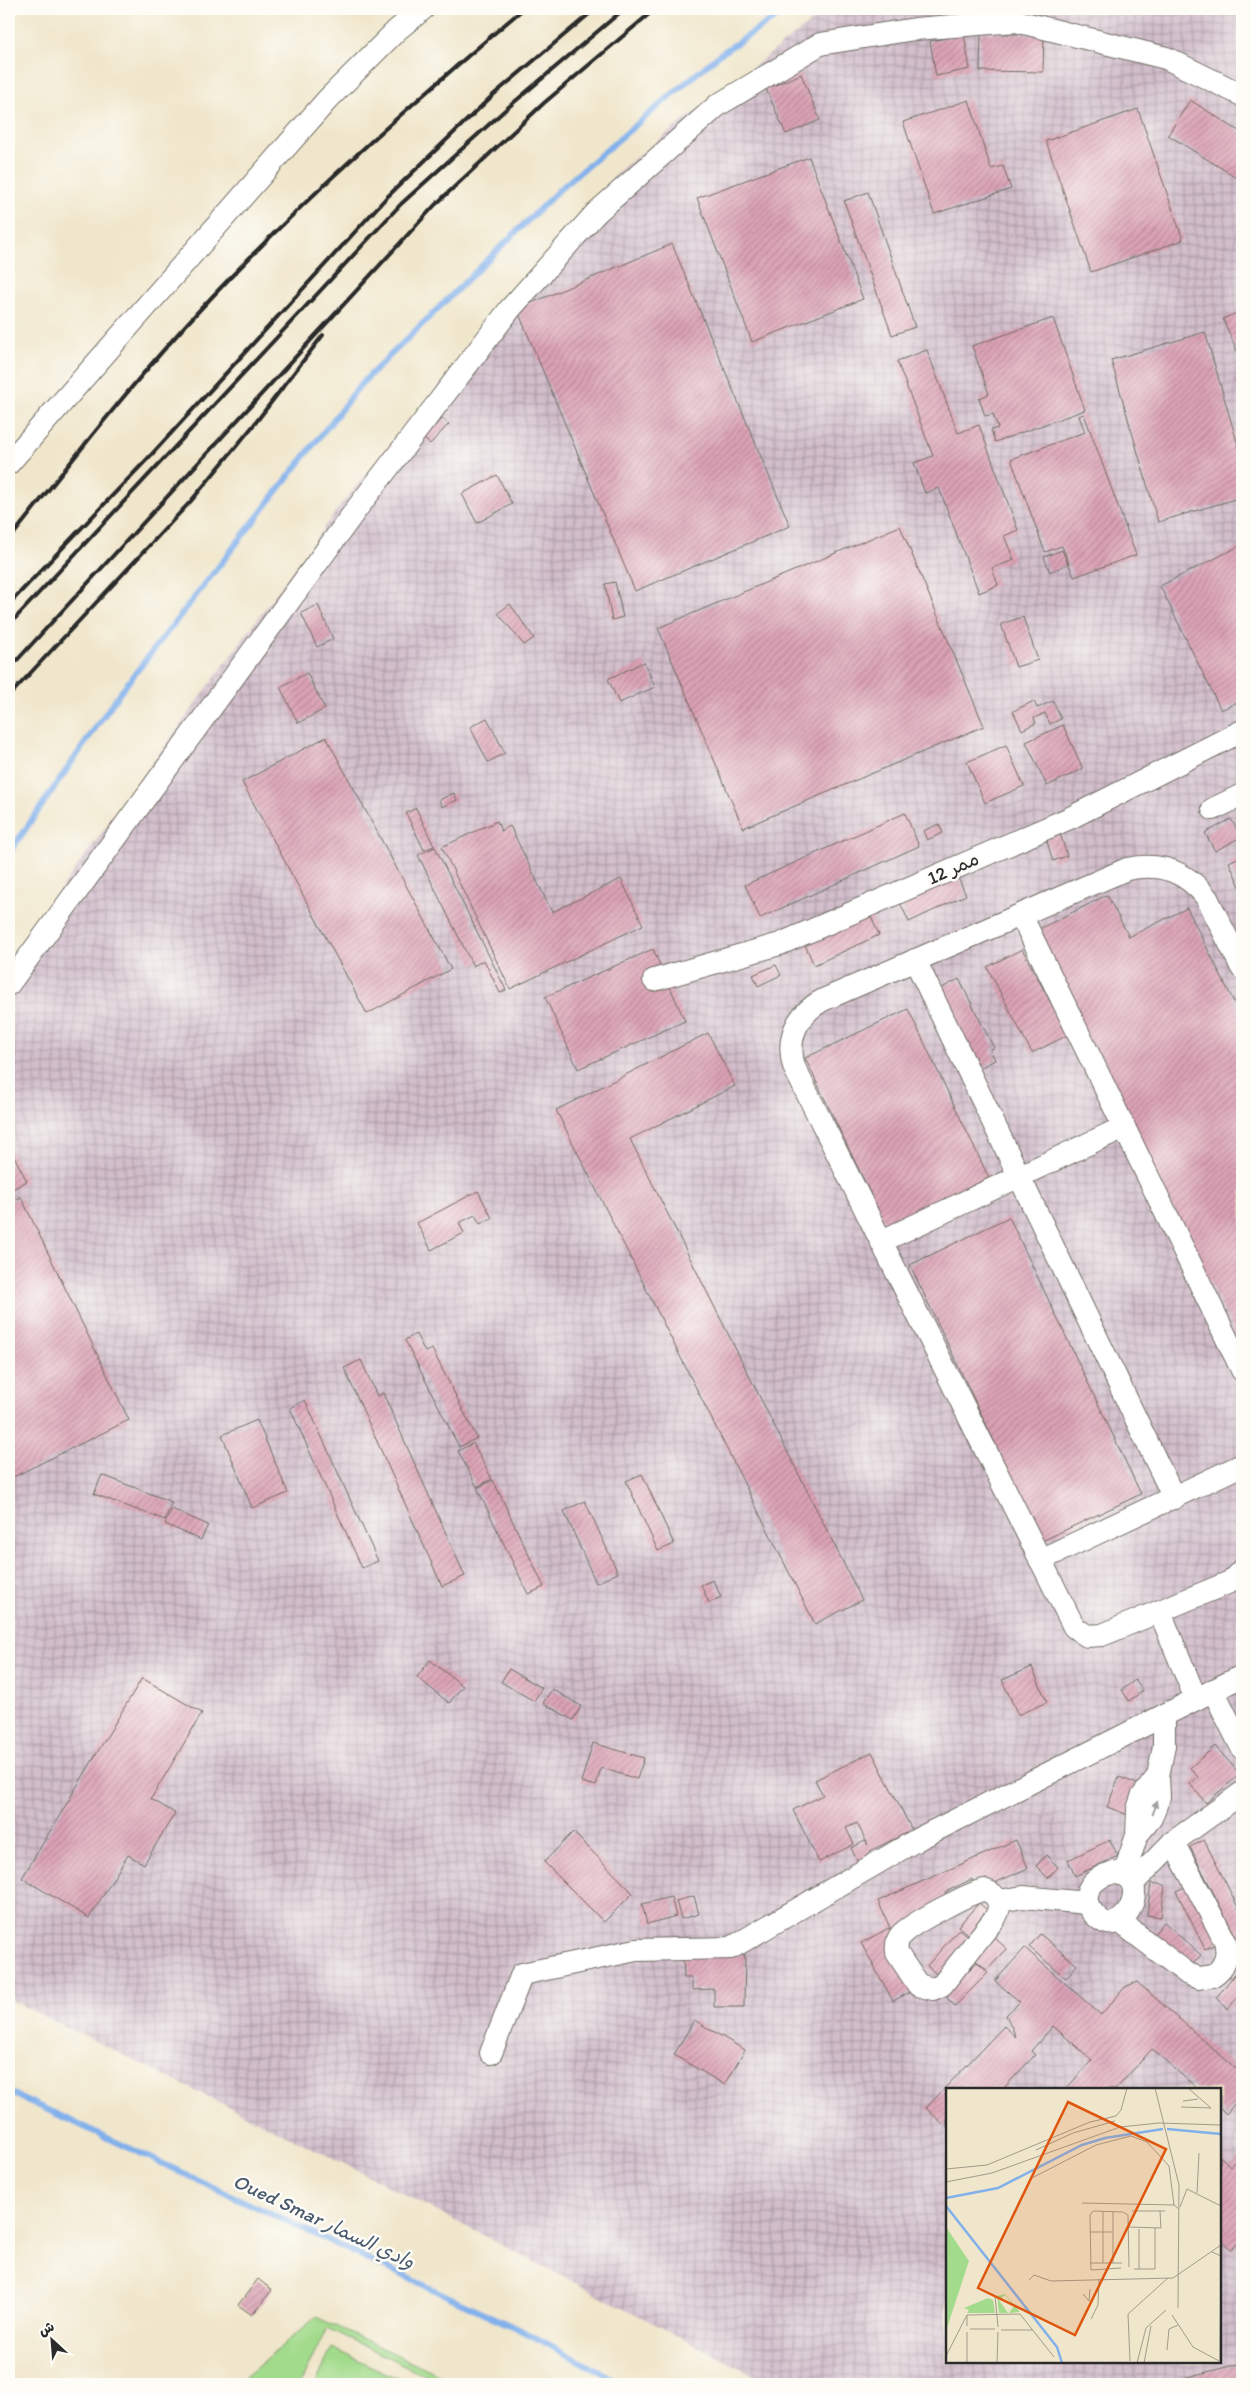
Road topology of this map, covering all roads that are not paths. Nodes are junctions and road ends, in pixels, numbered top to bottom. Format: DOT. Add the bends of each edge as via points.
graph roads {
  1 [pos="423,9"];
  2 [pos="1242,95"];
  3 [pos="9,463"];
  4 [pos="1242,731"];
  5 [pos="1242,795"];
  6 [pos="1213,809"];
  7 [pos="1021,915"];
  8 [pos="914,960"];
  9 [pos="1242,968"];
  10 [pos="654,980"];
  11 [pos="9,984"];
  12 [pos="1124,1127"];
  13 [pos="1019,1177"];
  14 [pos="882,1241"];
  15 [pos="1242,1370"];
  16 [pos="1242,1465"];
  17 [pos="1174,1498"];
  18 [pos="1040,1560"];
  19 [pos="1242,1570"];
  20 [pos="1160,1612"];
  21 [pos="1242,1676"];
  22 [pos="1205,1695"];
  23 [pos="1164,1715"];
  24 [pos="1242,1748"];
  25 [pos="1242,1793"];
  26 [pos="1174,1842"];
  27 [pos="1128,1878"];
  28 [pos="999,1901"];
  29 [pos="1087,1903"];
  30 [pos="1120,1921"];
  31 [pos="491,2053"];
  1 -- 3 [label="street" via="328,99"];
  2 -- 11 [label="street" via="1166,58 1016,21 915,29 820,44 718,105 596,213 510,310 358,507"];
  4 -- 10 [label="street, ممر 12" via="1070,818 780,944"];
  5 -- 6 [label="street"];
  7 -- 8 [label="street"];
  7 -- 9 [label="street" via="1127,870 1152,866 1166,868 1178,872 1199,887"];
  7 -- 12 [label="street"];
  8 -- 13 [label="street"];
  8 -- 14 [label="street" via="813,1006 797,1023 791,1045 794,1068"];
  12 -- 13 [label="street"];
  12 -- 15 [label="street"];
  13 -- 14 [label="street"];
  13 -- 17 [label="street"];
  14 -- 18 [label="street"];
  16 -- 17 [label="street"];
  17 -- 18 [label="street"];
  18 -- 20 [label="street" via="1074,1628 1087,1636 1102,1636"];
  19 -- 20 [label="street" via="1230,1582"];
  20 -- 22 [label="street"];
  21 -- 22 [label="street"];
  22 -- 23 [label="street"];
  22 -- 24 [label="street"];
  23 -- 27 [label="street" via="1164,1746 1158,1776 1140,1803"];
  23 -- 31 [label="street" via="920,1838 731,1948 636,1950 522,1974"];
  25 -- 26 [label="street"];
  26 -- 27 [label="street"];
  26 -- 30 [label="street" via="1225,1941 1227,1955 1223,1967 1212,1976 1193,1977"];
  27 -- 29 [label="street" via="1106,1874 1093,1882 1086,1896"];
  27 -- 30 [label="street" via="1134,1895"];
  28 -- 28 [label="street" via="991,1892 978,1891 903,1932 896,1945 897,1953 918,1985 932,1989 942,1985 995,1918"];
  28 -- 29 [label="street" via="1023,1897"];
  29 -- 30 [label="street" via="1100,1920"];
}
